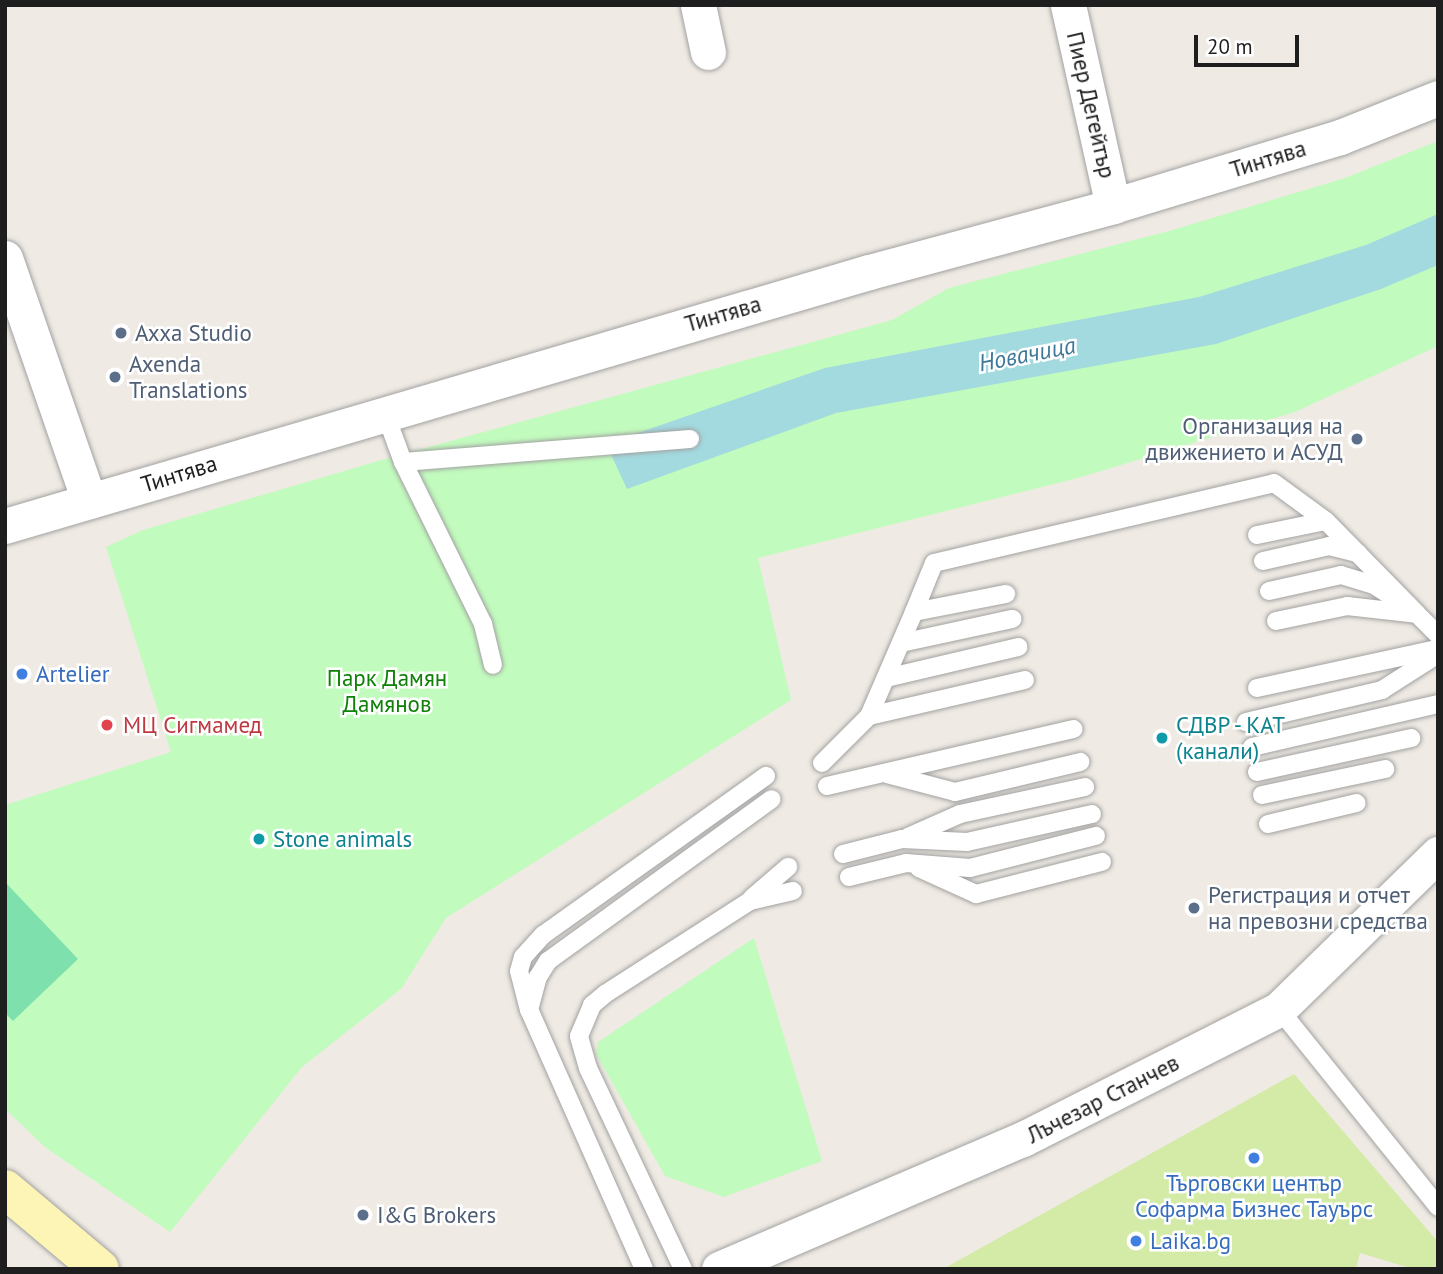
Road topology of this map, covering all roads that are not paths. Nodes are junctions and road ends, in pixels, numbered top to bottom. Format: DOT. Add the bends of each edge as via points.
graph roads {
  1 [pos="698,5"];
  2 [pos="1068,5"];
  3 [pos="708,52"];
  4 [pos="1438,98"];
  5 [pos="1113,206"];
  6 [pos="5,258"];
  7 [pos="385,413"];
  8 [pos="690,439"];
  9 [pos="403,462"];
  10 [pos="89,501"];
  11 [pos="1326,521"];
  12 [pos="5,526"];
  13 [pos="1257,536"];
  14 [pos="1361,554"];
  15 [pos="1262,561"];
  16 [pos="1269,591"];
  17 [pos="1006,594"];
  18 [pos="914,612"];
  19 [pos="1417,614"];
  20 [pos="1012,619"];
  21 [pos="1276,621"];
  22 [pos="1438,635"];
  23 [pos="901,643"];
  24 [pos="1018,647"];
  25 [pos="1438,652"];
  26 [pos="493,665"];
  27 [pos="886,678"];
  28 [pos="1025,680"];
  29 [pos="1257,688"];
  30 [pos="1438,704"];
  31 [pos="869,716"];
  32 [pos="1246,722"];
  33 [pos="1073,729"];
  34 [pos="1411,738"];
  35 [pos="1252,747"];
  36 [pos="1080,762"];
  37 [pos="822,763"];
  38 [pos="1385,769"];
  39 [pos="1257,772"];
  40 [pos="884,773"];
  41 [pos="766,776"];
  42 [pos="827,786"];
  43 [pos="1085,787"];
  44 [pos="1262,795"];
  45 [pos="772,799"];
  46 [pos="1357,803"];
  47 [pos="1092,814"];
  48 [pos="1268,824"];
  49 [pos="1096,836"];
  50 [pos="902,839"];
  51 [pos="843,854"];
  52 [pos="1438,854"];
  53 [pos="1102,862"];
  54 [pos="906,863"];
  55 [pos="788,867"];
  56 [pos="849,877"];
  57 [pos="793,891"];
  58 [pos="750,901"];
  59 [pos="1279,1009"];
  60 [pos="529,1010"];
  61 [pos="5,1189"];
  62 [pos="1438,1207"];
  63 [pos="757,1261"];
  64 [pos="100,1269"];
  65 [pos="644,1269"];
  66 [pos="684,1269"];
  67 [pos="719,1269"];
  1 -- 3 [label="street"];
  2 -- 5 [label="street, Пиер Дегейтър"];
  4 -- 5 [label="street, Тинтява" via="1340,137"];
  5 -- 7 [label="street, Тинтява"];
  6 -- 10 [label="street"];
  7 -- 9 [label="lane"];
  7 -- 10 [label="street, Тинтява"];
  8 -- 9 [label="lane"];
  9 -- 26 [label="lane" via="483,624"];
  10 -- 12 [label="street, Тинтява"];
  11 -- 13 [label="lane"];
  11 -- 14 [label="lane"];
  11 -- 18 [label="lane" via="1274,483 934,563"];
  14 -- 15 [label="lane" via="1329,546"];
  14 -- 19 [label="lane"];
  16 -- 19 [label="lane" via="1341,575 1374,585"];
  17 -- 18 [label="lane"];
  18 -- 23 [label="lane"];
  19 -- 21 [label="lane" via="1347,606"];
  19 -- 22 [label="lane"];
  20 -- 23 [label="lane"];
  23 -- 27 [label="lane"];
  24 -- 27 [label="lane"];
  25 -- 29 [label="lane"];
  25 -- 32 [label="lane" via="1382,691"];
  27 -- 31 [label="lane"];
  28 -- 31 [label="lane"];
  30 -- 35 [label="lane"];
  31 -- 37 [label="lane"];
  33 -- 40 [label="lane"];
  34 -- 39 [label="lane"];
  36 -- 40 [label="lane" via="955,793"];
  38 -- 44 [label="lane"];
  40 -- 42 [label="lane"];
  41 -- 60 [label="lane" via="532,945 519,971"];
  43 -- 50 [label="lane" via="960,814"];
  45 -- 60 [label="lane" via="548,961 538,977"];
  46 -- 48 [label="lane"];
  47 -- 50 [label="lane" via="967,842"];
  49 -- 54 [label="lane" via="970,868"];
  50 -- 51 [label="lane"];
  52 -- 59 [label="street, Лъчезар Станчев"];
  53 -- 54 [label="lane" via="976,894"];
  54 -- 56 [label="lane"];
  55 -- 58 [label="lane"];
  57 -- 58 [label="lane"];
  58 -- 66 [label="lane" via="605,994 592,1005 579,1036 588,1068"];
  59 -- 62 [label="lane"];
  59 -- 63 [label="street, Лъчезар Станчев" via="1023,1139"];
  60 -- 65 [label="lane"];
  61 -- 64 [label="main road"];
  63 -- 67 [label="street, Лъчезар Станчев"];
}
